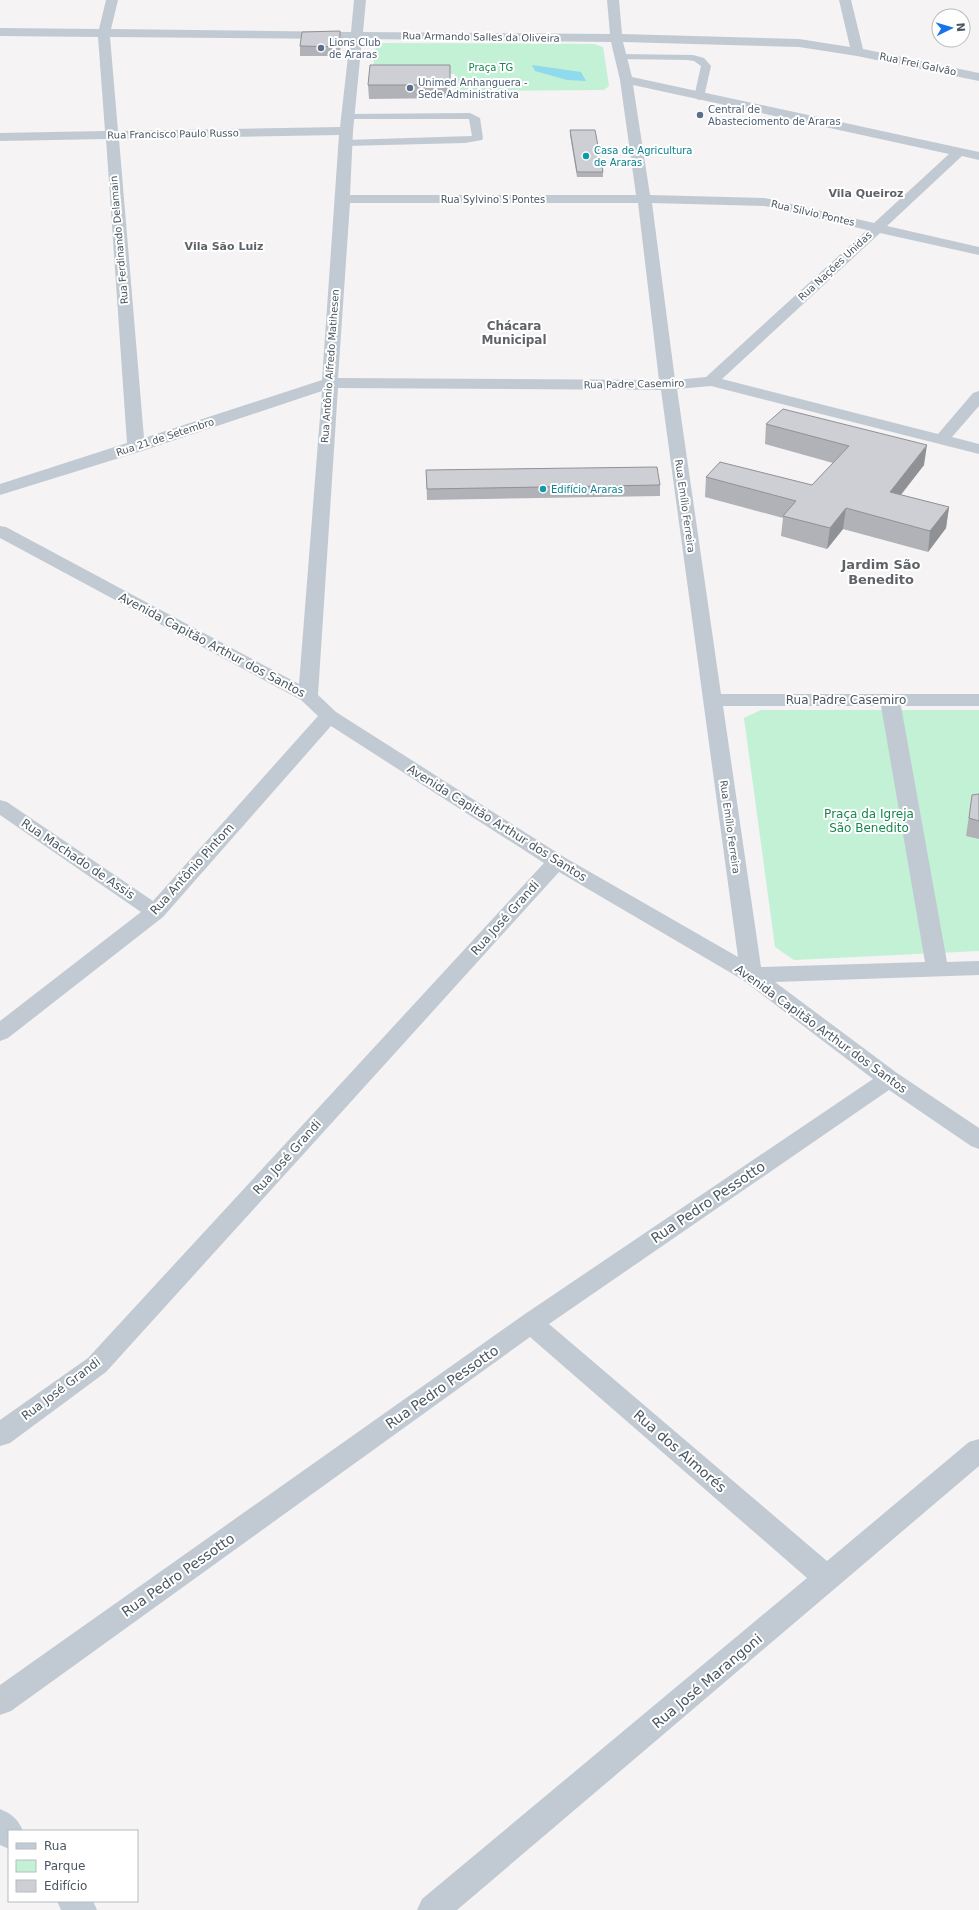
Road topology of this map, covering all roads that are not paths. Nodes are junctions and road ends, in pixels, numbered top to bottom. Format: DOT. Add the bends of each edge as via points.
graph roads {
  1 [pos="112,0"];
  2 [pos="360,0"];
  3 [pos="613,0"];
  4 [pos="845,0"];
  5 [pos="0,32"];
  6 [pos="104,33"];
  7 [pos="355,35"];
  8 [pos="616,38"];
  9 [pos="857,52"];
  10 [pos="621,57"];
  11 [pos="979,77"];
  12 [pos="626,80"];
  13 [pos="699,97"];
  14 [pos="346,131"];
  15 [pos="111,135"];
  16 [pos="0,137"];
  17 [pos="959,152"];
  18 [pos="979,156"];
  19 [pos="343,199"];
  20 [pos="644,199"];
  21 [pos="876,228"];
  22 [pos="979,252"];
  23 [pos="711,381"];
  24 [pos="329,383"];
  25 [pos="668,385"];
  26 [pos="979,396"];
  27 [pos="941,440"];
  28 [pos="136,447"];
  29 [pos="979,449"];
  30 [pos="0,490"];
  31 [pos="0,531"];
  32 [pos="308,696"];
  33 [pos="713,700"];
  34 [pos="890,700"];
  35 [pos="979,700"];
  36 [pos="329,716"];
  37 [pos="0,806"];
  38 [pos="557,862"];
  39 [pos="155,912"];
  40 [pos="979,968"];
  41 [pos="937,970"];
  42 [pos="751,975"];
  43 [pos="0,1033"];
  44 [pos="889,1079"];
  45 [pos="979,1140"];
  46 [pos="531,1323"];
  47 [pos="0,1435"];
  48 [pos="979,1450"];
  49 [pos="828,1579"];
  50 [pos="0,1702"];
  51 [pos="0,1824"];
  52 [pos="8,1833"];
  53 [pos="74,1902"];
  54 [pos="81,1910"];
  55 [pos="433,1910"];
  1 -- 6 [label="street, Rua Ferdinando Delamain"];
  2 -- 7 [label="street, Rua Antônio Alfredo Matihesen"];
  3 -- 8 [label="street, Rua Emílio Ferreira"];
  4 -- 9 [label="street"];
  5 -- 6 [label="street, Rua Armando Salles da Oliveira"];
  6 -- 7 [label="street, Rua Armando Salles da Oliveira"];
  6 -- 15 [label="street, Rua Ferdinando Delamain"];
  7 -- 8 [label="street, Rua Armando Salles da Oliveira"];
  7 -- 14 [label="street, Rua Antônio Alfredo Matihesen"];
  8 -- 9 [label="street, Rua Armando Salles da Oliveira" via="798,43"];
  8 -- 10 [label="street, Rua Emílio Ferreira"];
  9 -- 11 [label="street, Rua Frei Galvão"];
  10 -- 12 [label="street, Rua Emílio Ferreira"];
  10 -- 13 [label="lane" via="697,58 706,66"];
  12 -- 13 [label="street"];
  12 -- 20 [label="street, Rua Emílio Ferreira"];
  13 -- 17 [label="street"];
  14 -- 14 [label="lane" via="470,116 475,118 478,138 465,140"];
  14 -- 15 [label="street, Rua Francisco Paulo Russo"];
  14 -- 19 [label="street, Rua Antônio Alfredo Matihesen"];
  15 -- 16 [label="street, Rua Francisco Paulo Russo"];
  15 -- 28 [label="street, Rua Ferdinando Delamain"];
  17 -- 18 [label="street"];
  17 -- 21 [label="street, Rua Nações Unidas"];
  19 -- 20 [label="street, Rua Sylvino S Pontes"];
  19 -- 24 [label="street, Rua Antônio Alfredo Matihesen"];
  20 -- 21 [label="street, Rua Silvio Pontes" via="765,202"];
  20 -- 25 [label="street, Rua Emílio Ferreira"];
  21 -- 22 [label="street, Rua Silvio Pontes"];
  21 -- 23 [label="street, Rua Nações Unidas"];
  23 -- 25 [label="street, Rua Padre Casemiro"];
  23 -- 27 [label="street, Rua Padre Casemiro"];
  24 -- 25 [label="street, Rua Padre Casemiro"];
  24 -- 28 [label="street, Rua 21 de Setembro"];
  24 -- 32 [label="street, Rua Antônio Alfredo Matihesen"];
  25 -- 33 [label="street, Rua Emílio Ferreira"];
  26 -- 27 [label="street"];
  27 -- 29 [label="street, Rua Padre Casemiro"];
  28 -- 30 [label="street, Rua 21 de Setembro"];
  31 -- 32 [label="street, Avenida Capitão Arthur dos Santos"];
  32 -- 36 [label="street, Avenida Capitão Arthur dos Santos"];
  33 -- 34 [label="street, Rua Padre Casemiro"];
  33 -- 42 [label="street, Rua Emílio Ferreira"];
  34 -- 35 [label="street, Rua Padre Casemiro"];
  34 -- 41 [label="street"];
  36 -- 38 [label="street, Avenida Capitão Arthur dos Santos"];
  36 -- 39 [label="street, Rua Antônio Pintom"];
  37 -- 39 [label="street, Rua Machado de Assis"];
  38 -- 42 [label="street, Avenida Capitão Arthur dos Santos"];
  38 -- 47 [label="street, Rua José Grandi" via="97,1365"];
  39 -- 43 [label="street, Rua Antônio Pintom"];
  40 -- 41 [label="street"];
  41 -- 42 [label="street"];
  42 -- 44 [label="street, Avenida Capitão Arthur dos Santos"];
  44 -- 45 [label="street, Avenida Capitão Arthur dos Santos"];
  44 -- 46 [label="street, Rua Pedro Pessotto"];
  46 -- 49 [label="street, Rua dos Aimorés"];
  46 -- 50 [label="street, Rua Pedro Pessotto"];
  48 -- 49 [label="street, Rua José Marangoni"];
  49 -- 55 [label="street, Rua José Marangoni"];
  51 -- 52 [label="main road"];
  53 -- 54 [label="main road"];
}
